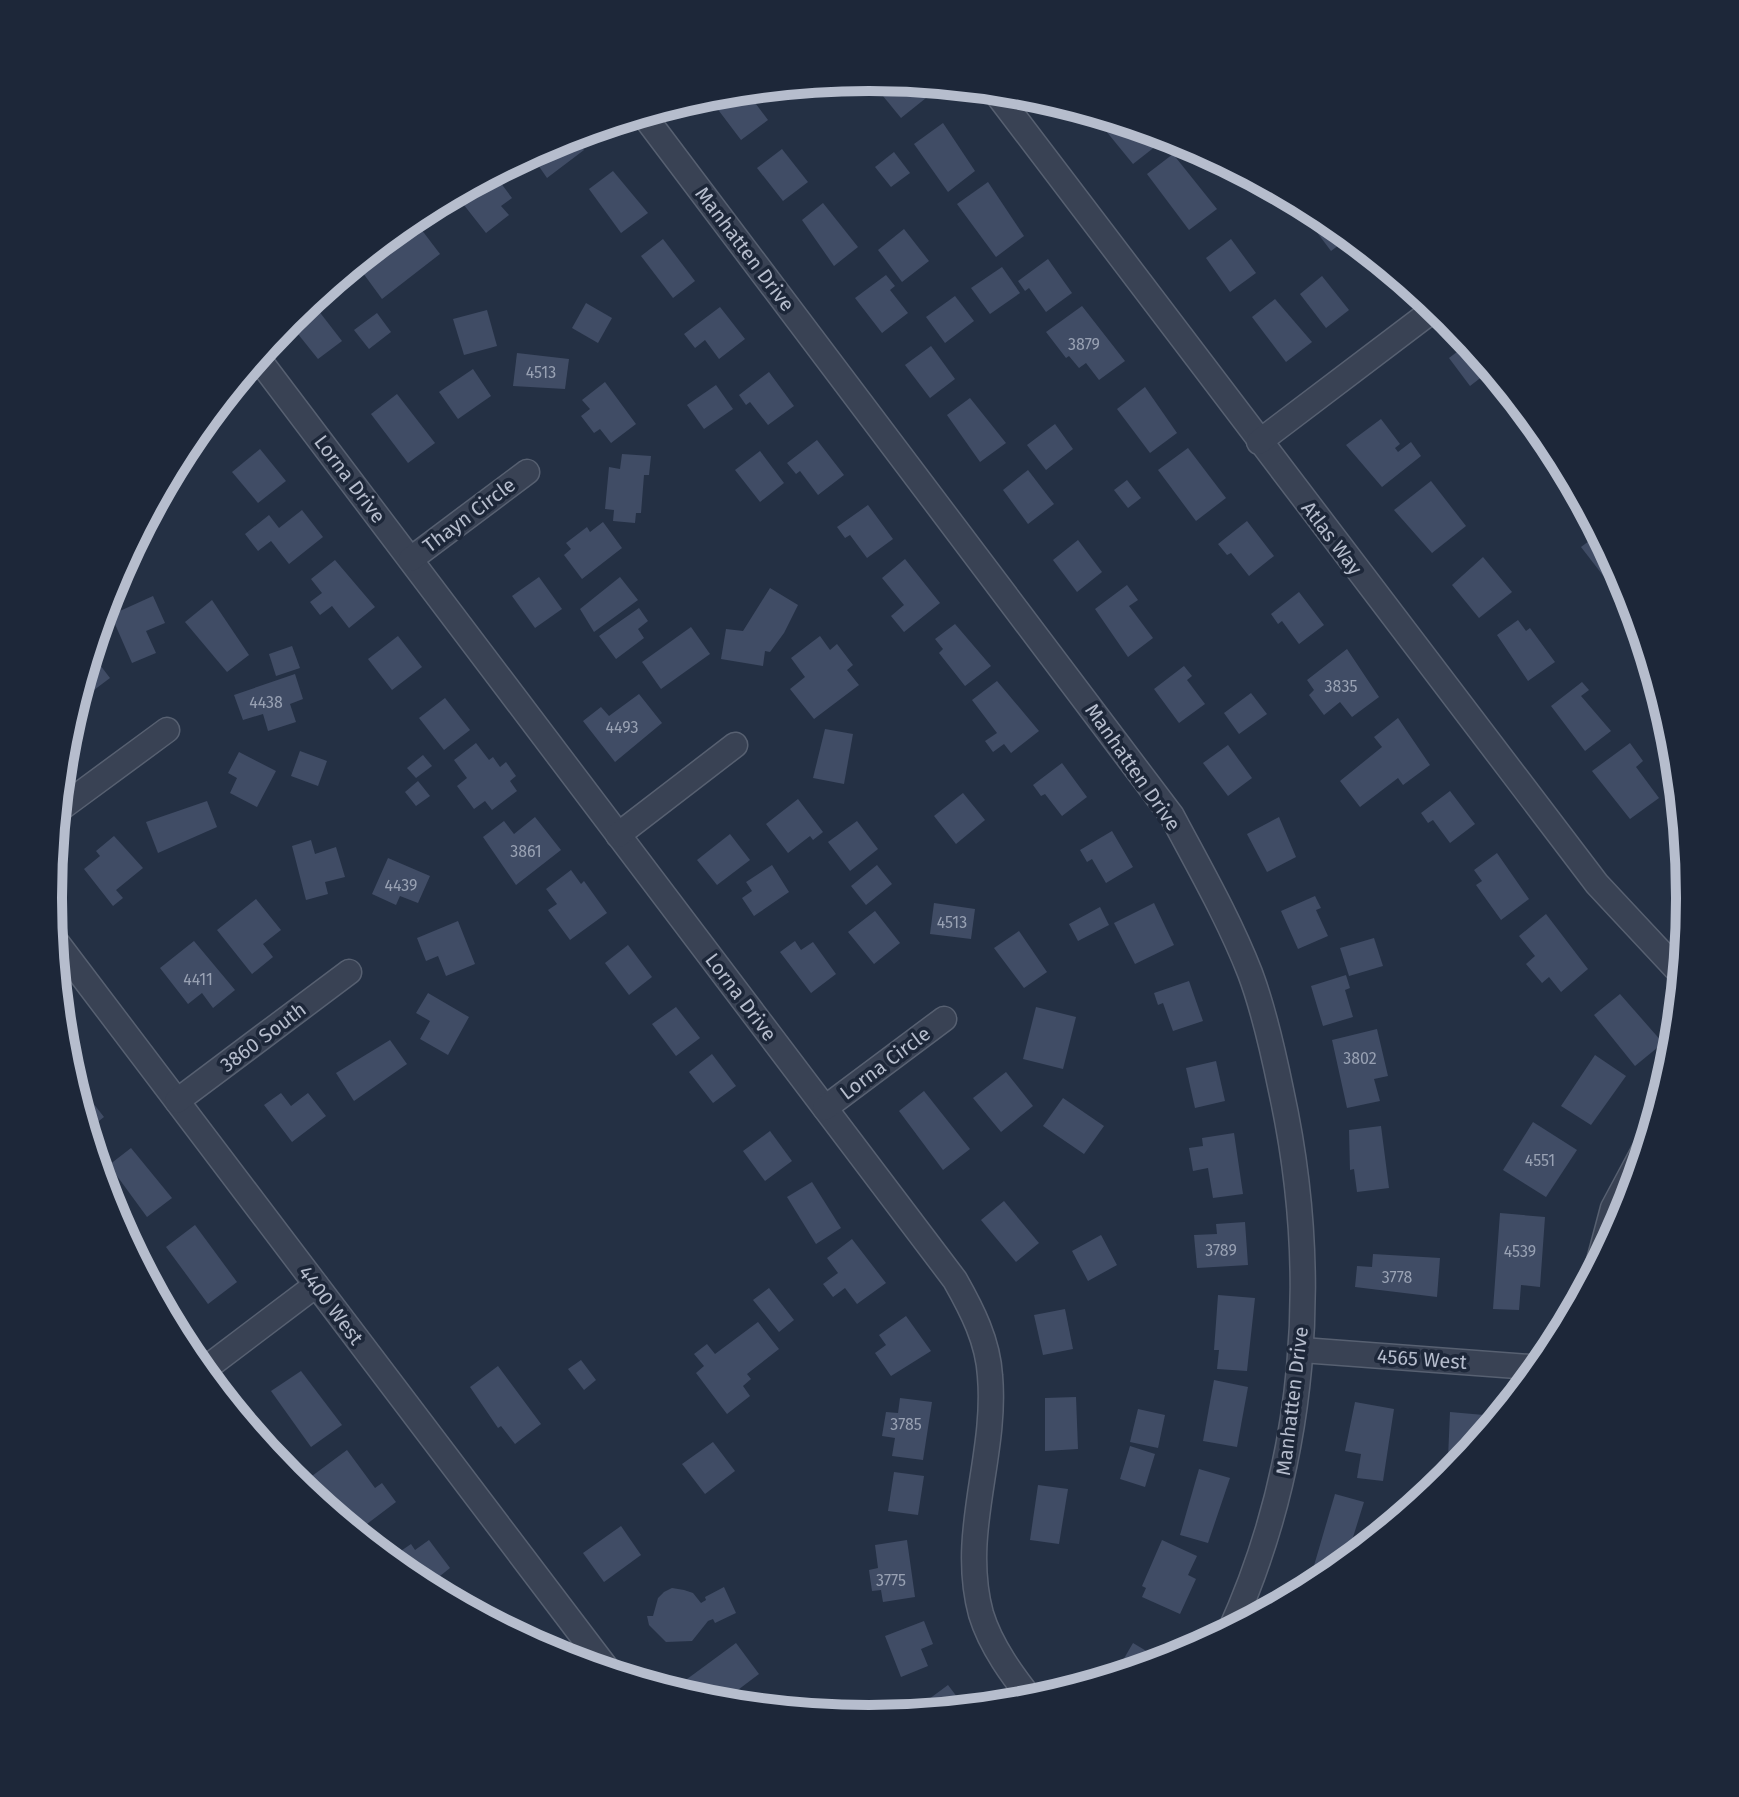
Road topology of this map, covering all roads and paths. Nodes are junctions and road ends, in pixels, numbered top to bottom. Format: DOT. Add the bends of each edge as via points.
graph roads {
  1 [pos="1003,103"];
  2 [pos="649,122"];
  3 [pos="1427,315"];
  4 [pos="263,365"];
  5 [pos="1259,442"];
  6 [pos="527,472"];
  7 [pos="411,559"];
  8 [pos="167,730"];
  9 [pos="735,745"];
  10 [pos="68,803"];
  11 [pos="618,835"];
  12 [pos="64,952"];
  13 [pos="1674,966"];
  14 [pos="349,972"];
  15 [pos="944,1019"];
  16 [pos="177,1101"];
  17 [pos="825,1108"];
  18 [pos="1622,1191"];
  19 [pos="1609,1223"];
  20 [pos="316,1285"];
  21 [pos="1302,1350"];
  22 [pos="211,1365"];
  23 [pos="1527,1367"];
  24 [pos="1235,1619"];
  25 [pos="600,1659"];
  26 [pos="1025,1690"];
  1 -- 5 [label="street, Atlas Way"];
  2 -- 21 [label="street, Manhatten Drive" via="1172,816 1213,893 1250,974 1295,1154 1305,1252"];
  3 -- 5 [label="street"];
  4 -- 7 [label="street, Lorna Drive"];
  5 -- 13 [label="street, Atlas Way" via="1597,884"];
  6 -- 7 [label="street, Thayn Circle"];
  7 -- 11 [label="street, Lorna Drive"];
  8 -- 10 [label="street"];
  9 -- 11 [label="street"];
  11 -- 17 [label="street, Lorna Drive"];
  12 -- 16 [label="street, 4400 West"];
  14 -- 16 [label="street, 3860 South"];
  15 -- 17 [label="street, Lorna Circle"];
  16 -- 20 [label="street, 4400 West"];
  17 -- 26 [label="street, Lorna Drive" via="955,1280 985,1343 991,1377 989,1416 972,1538 973,1568 994,1645"];
  18 -- 19 [label="street"];
  20 -- 22 [label="street"];
  20 -- 25 [label="street, 4400 West"];
  21 -- 23 [label="street, 4565 West"];
  21 -- 24 [label="street, Manhatten Drive" via="1283,1480"];
}
